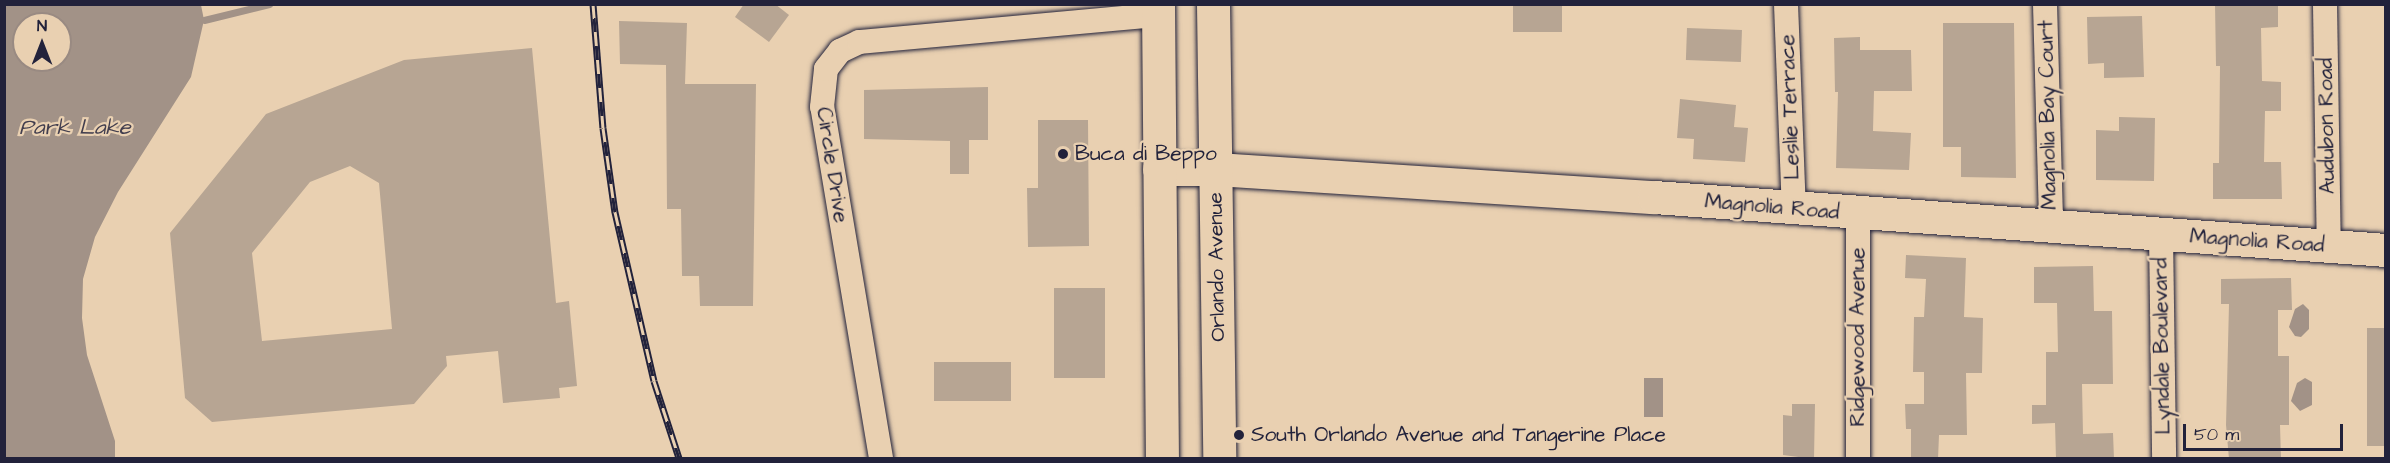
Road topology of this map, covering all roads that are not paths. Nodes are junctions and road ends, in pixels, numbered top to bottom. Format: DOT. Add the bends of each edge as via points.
graph roads {
  1 [pos="1213,4"];
  2 [pos="1786,4"];
  3 [pos="2045,4"];
  4 [pos="2325,4"];
  5 [pos="1158,10"];
  6 [pos="1159,169"];
  7 [pos="1216,169"];
  8 [pos="1794,209"];
  9 [pos="1858,215"];
  10 [pos="2051,225"];
  11 [pos="2161,234"];
  12 [pos="2330,247"];
  13 [pos="2385,250"];
  14 [pos="1163,456"];
  15 [pos="882,459"];
  16 [pos="1219,459"];
  17 [pos="1858,459"];
  18 [pos="2164,459"];
  1 -- 7 [label="street, Orlando Avenue"];
  2 -- 8 [label="street, Leslie Terrace"];
  3 -- 10 [label="street, Magnolia Bay Court"];
  4 -- 12 [label="street, Audubon Road"];
  5 -- 6 [label="street"];
  5 -- 15 [label="street, Circle Drive" via="859,42 840,51 826,69 822,107"];
  6 -- 7 [label="street, Magnolia Road"];
  6 -- 14 [label="street"];
  7 -- 8 [label="street, Magnolia Road"];
  7 -- 16 [label="street, Orlando Avenue"];
  8 -- 9 [label="street, Magnolia Road"];
  9 -- 10 [label="street, Magnolia Road"];
  9 -- 17 [label="street, Ridgewood Avenue"];
  10 -- 11 [label="street, Magnolia Road"];
  11 -- 12 [label="street, Magnolia Road"];
  11 -- 18 [label="street, Lyndale Boulevard"];
  12 -- 13 [label="street, Magnolia Road"];
}
